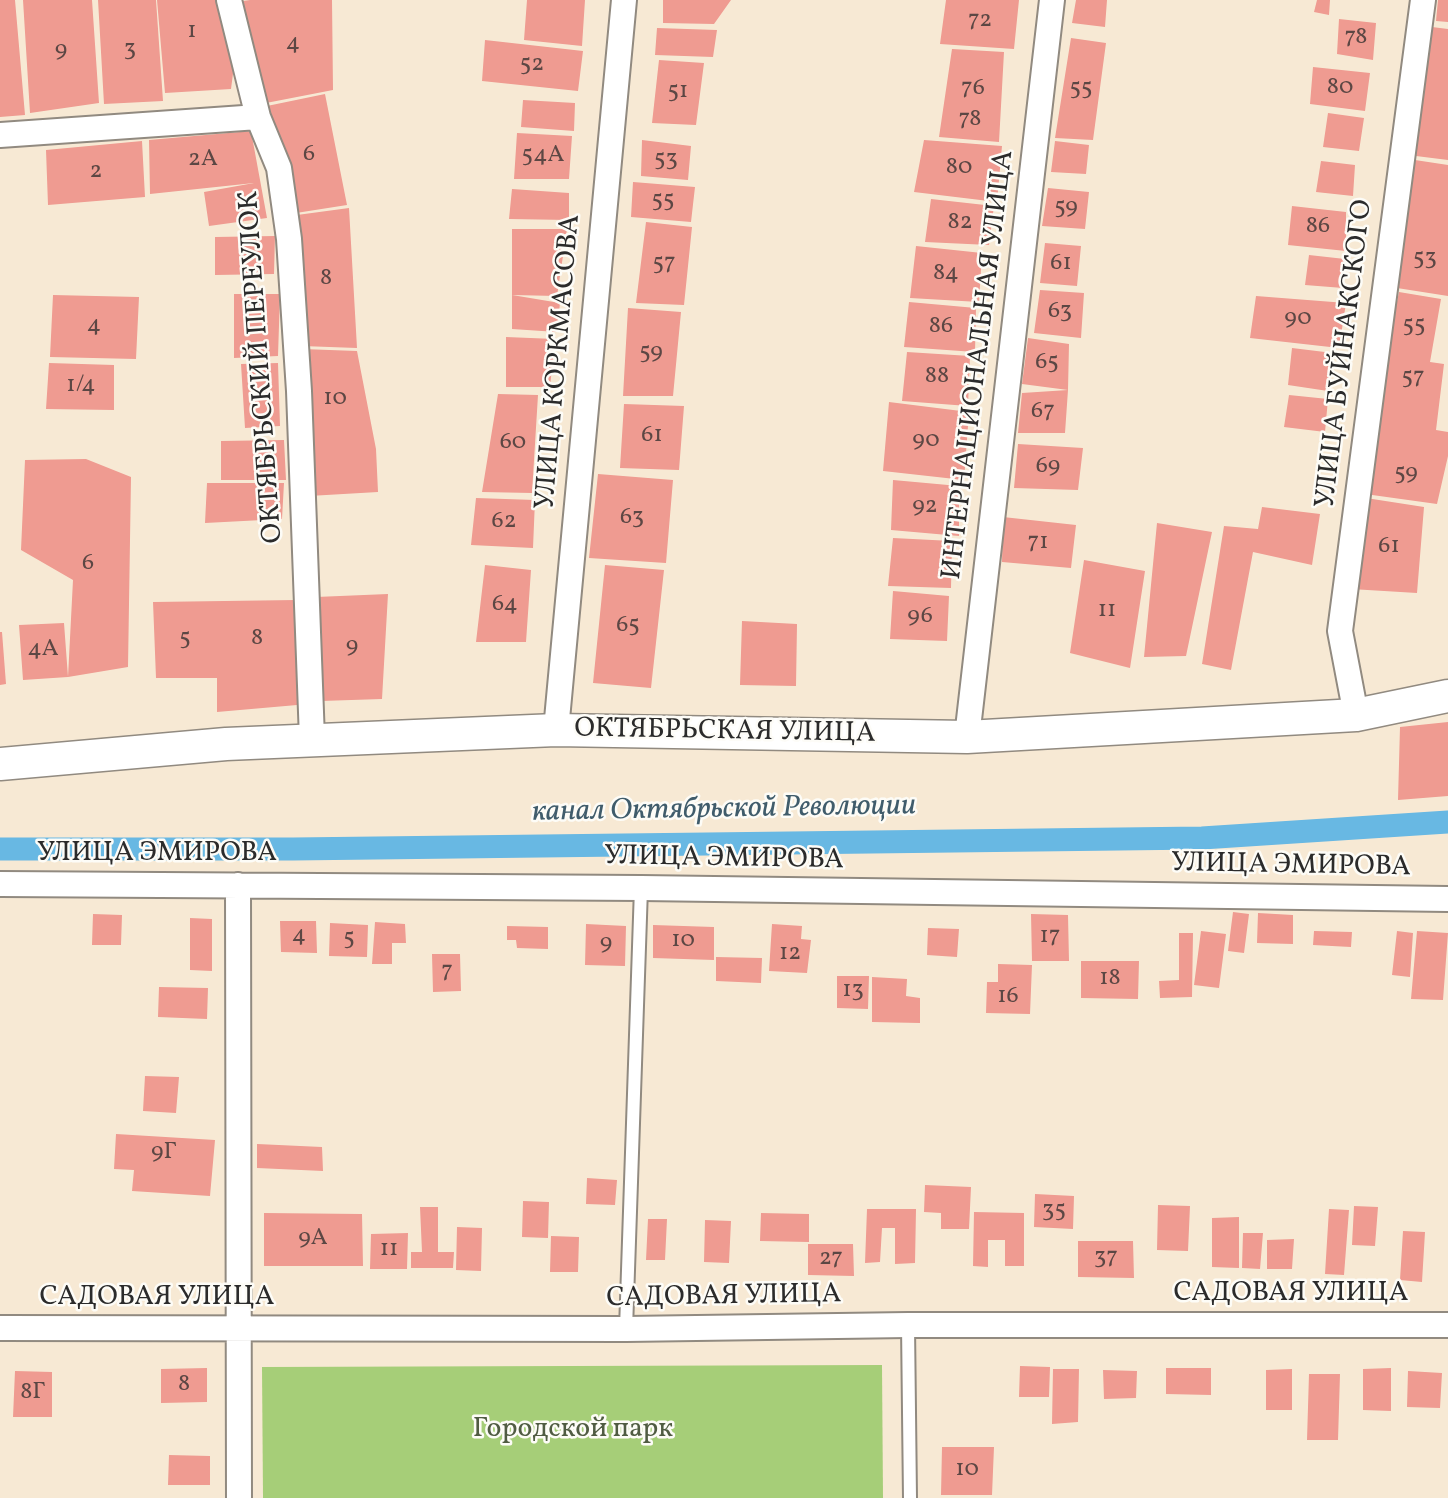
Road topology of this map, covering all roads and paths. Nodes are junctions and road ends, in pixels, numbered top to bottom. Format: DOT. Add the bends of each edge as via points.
graph roads {
  1 [pos="229,0"];
  2 [pos="624,0"];
  3 [pos="1052,0"];
  4 [pos="1423,0"];
  5 [pos="258,117"];
  6 [pos="0,135"];
  7 [pos="1448,696"];
  8 [pos="1356,715"];
  9 [pos="556,730"];
  10 [pos="967,737"];
  11 [pos="312,739"];
  12 [pos="0,764"];
  13 [pos="0,884"];
  14 [pos="237,885"];
  15 [pos="641,888"];
  16 [pos="1448,899"];
  17 [pos="908,1325"];
  18 [pos="1448,1325"];
  19 [pos="0,1328"];
  20 [pos="238,1329"];
  21 [pos="626,1329"];
  22 [pos="239,1498"];
  23 [pos="910,1498"];
  1 -- 5 [label="street, ОКТЯБРЬСКИЙ ПЕРЕУЛОК"];
  2 -- 9 [label="street, УЛИЦА КОРКМАСОВА"];
  3 -- 10 [label="street, ИНТЕРНАЦИОНАЛЬНАЯ УЛИЦА"];
  4 -- 8 [label="street, УЛИЦА БУЙНАКСКОГО" via="1340,631"];
  5 -- 6 [label="street"];
  5 -- 11 [label="street, ОКТЯБРЬСКИЙ ПЕРЕУЛОК" via="279,168 289,239"];
  7 -- 8 [label="street, ОКТЯБРЬСКАЯ УЛИЦА"];
  8 -- 10 [label="street, ОКТЯБРЬСКАЯ УЛИЦА"];
  9 -- 10 [label="street, ОКТЯБРЬСКАЯ УЛИЦА"];
  9 -- 11 [label="street, ОКТЯБРЬСКАЯ УЛИЦА"];
  11 -- 12 [label="street, ОКТЯБРЬСКАЯ УЛИЦА"];
  13 -- 14 [label="street, УЛИЦА ЭМИРОВА"];
  14 -- 15 [label="street, УЛИЦА ЭМИРОВА"];
  14 -- 20 [label="street"];
  15 -- 16 [label="street, УЛИЦА ЭМИРОВА"];
  15 -- 21 [label="lane"];
  17 -- 18 [label="street, САДОВАЯ УЛИЦА"];
  17 -- 21 [label="street, САДОВАЯ УЛИЦА"];
  17 -- 23 [label="lane"];
  19 -- 20 [label="street, САДОВАЯ УЛИЦА"];
  20 -- 21 [label="street, САДОВАЯ УЛИЦА"];
  20 -- 22 [label="street"];
}
